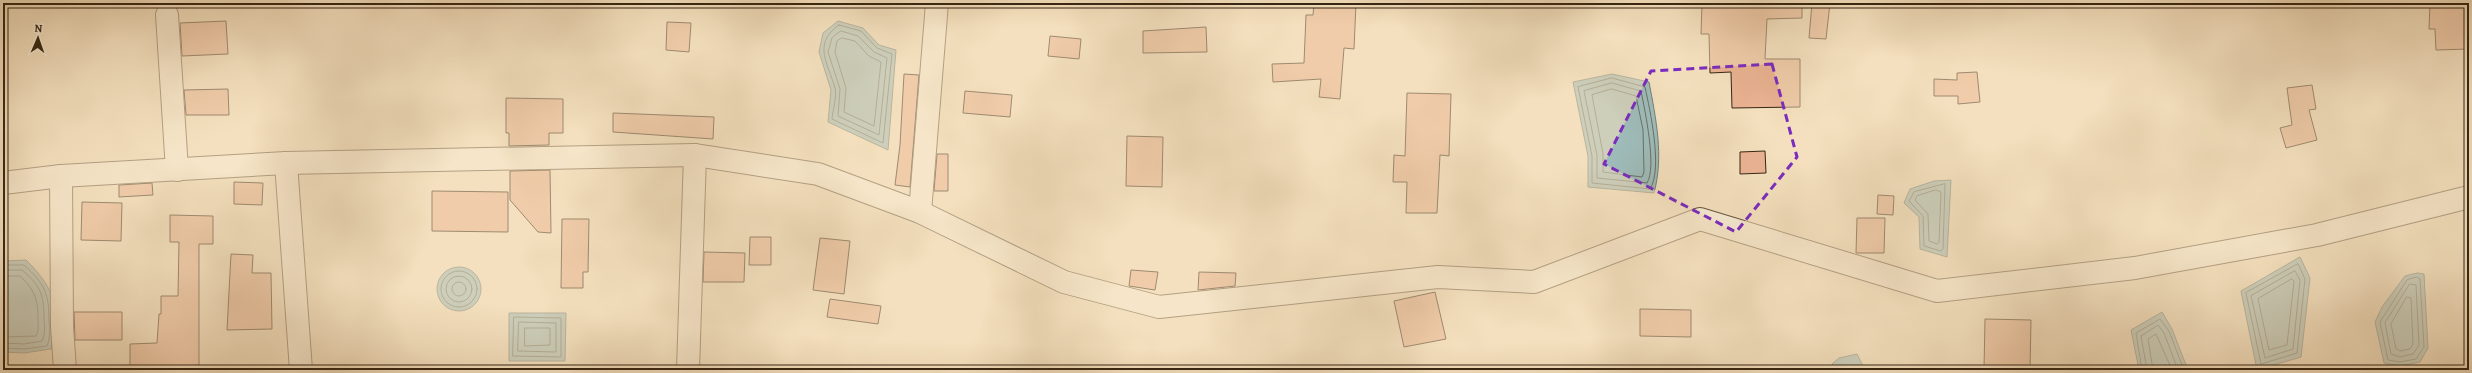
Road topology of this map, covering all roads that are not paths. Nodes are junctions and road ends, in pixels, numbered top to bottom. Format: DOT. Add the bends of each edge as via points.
graph roads {
  1 [pos="937,3"];
  2 [pos="167,15"];
  3 [pos="695,154"];
  4 [pos="286,163"];
  5 [pos="177,170"];
  6 [pos="61,176"];
  7 [pos="3,183"];
  8 [pos="2469,197"];
  9 [pos="920,212"];
  10 [pos="65,370"];
  11 [pos="301,370"];
  12 [pos="688,370"];
  1 -- 9 [label="street"];
  2 -- 5 [label="street"];
  3 -- 4 [label="street"];
  3 -- 9 [label="street" via="818,174"];
  3 -- 12 [label="street"];
  4 -- 5 [label="street"];
  4 -- 11 [label="street"];
  5 -- 6 [label="street"];
  6 -- 7 [label="street"];
  6 -- 10 [label="street" via="62,326"];
  8 -- 9 [label="street" via="2317,235 2135,268 1937,291 1700,219 1534,282 1438,277 1159,307 1064,282"];
}
